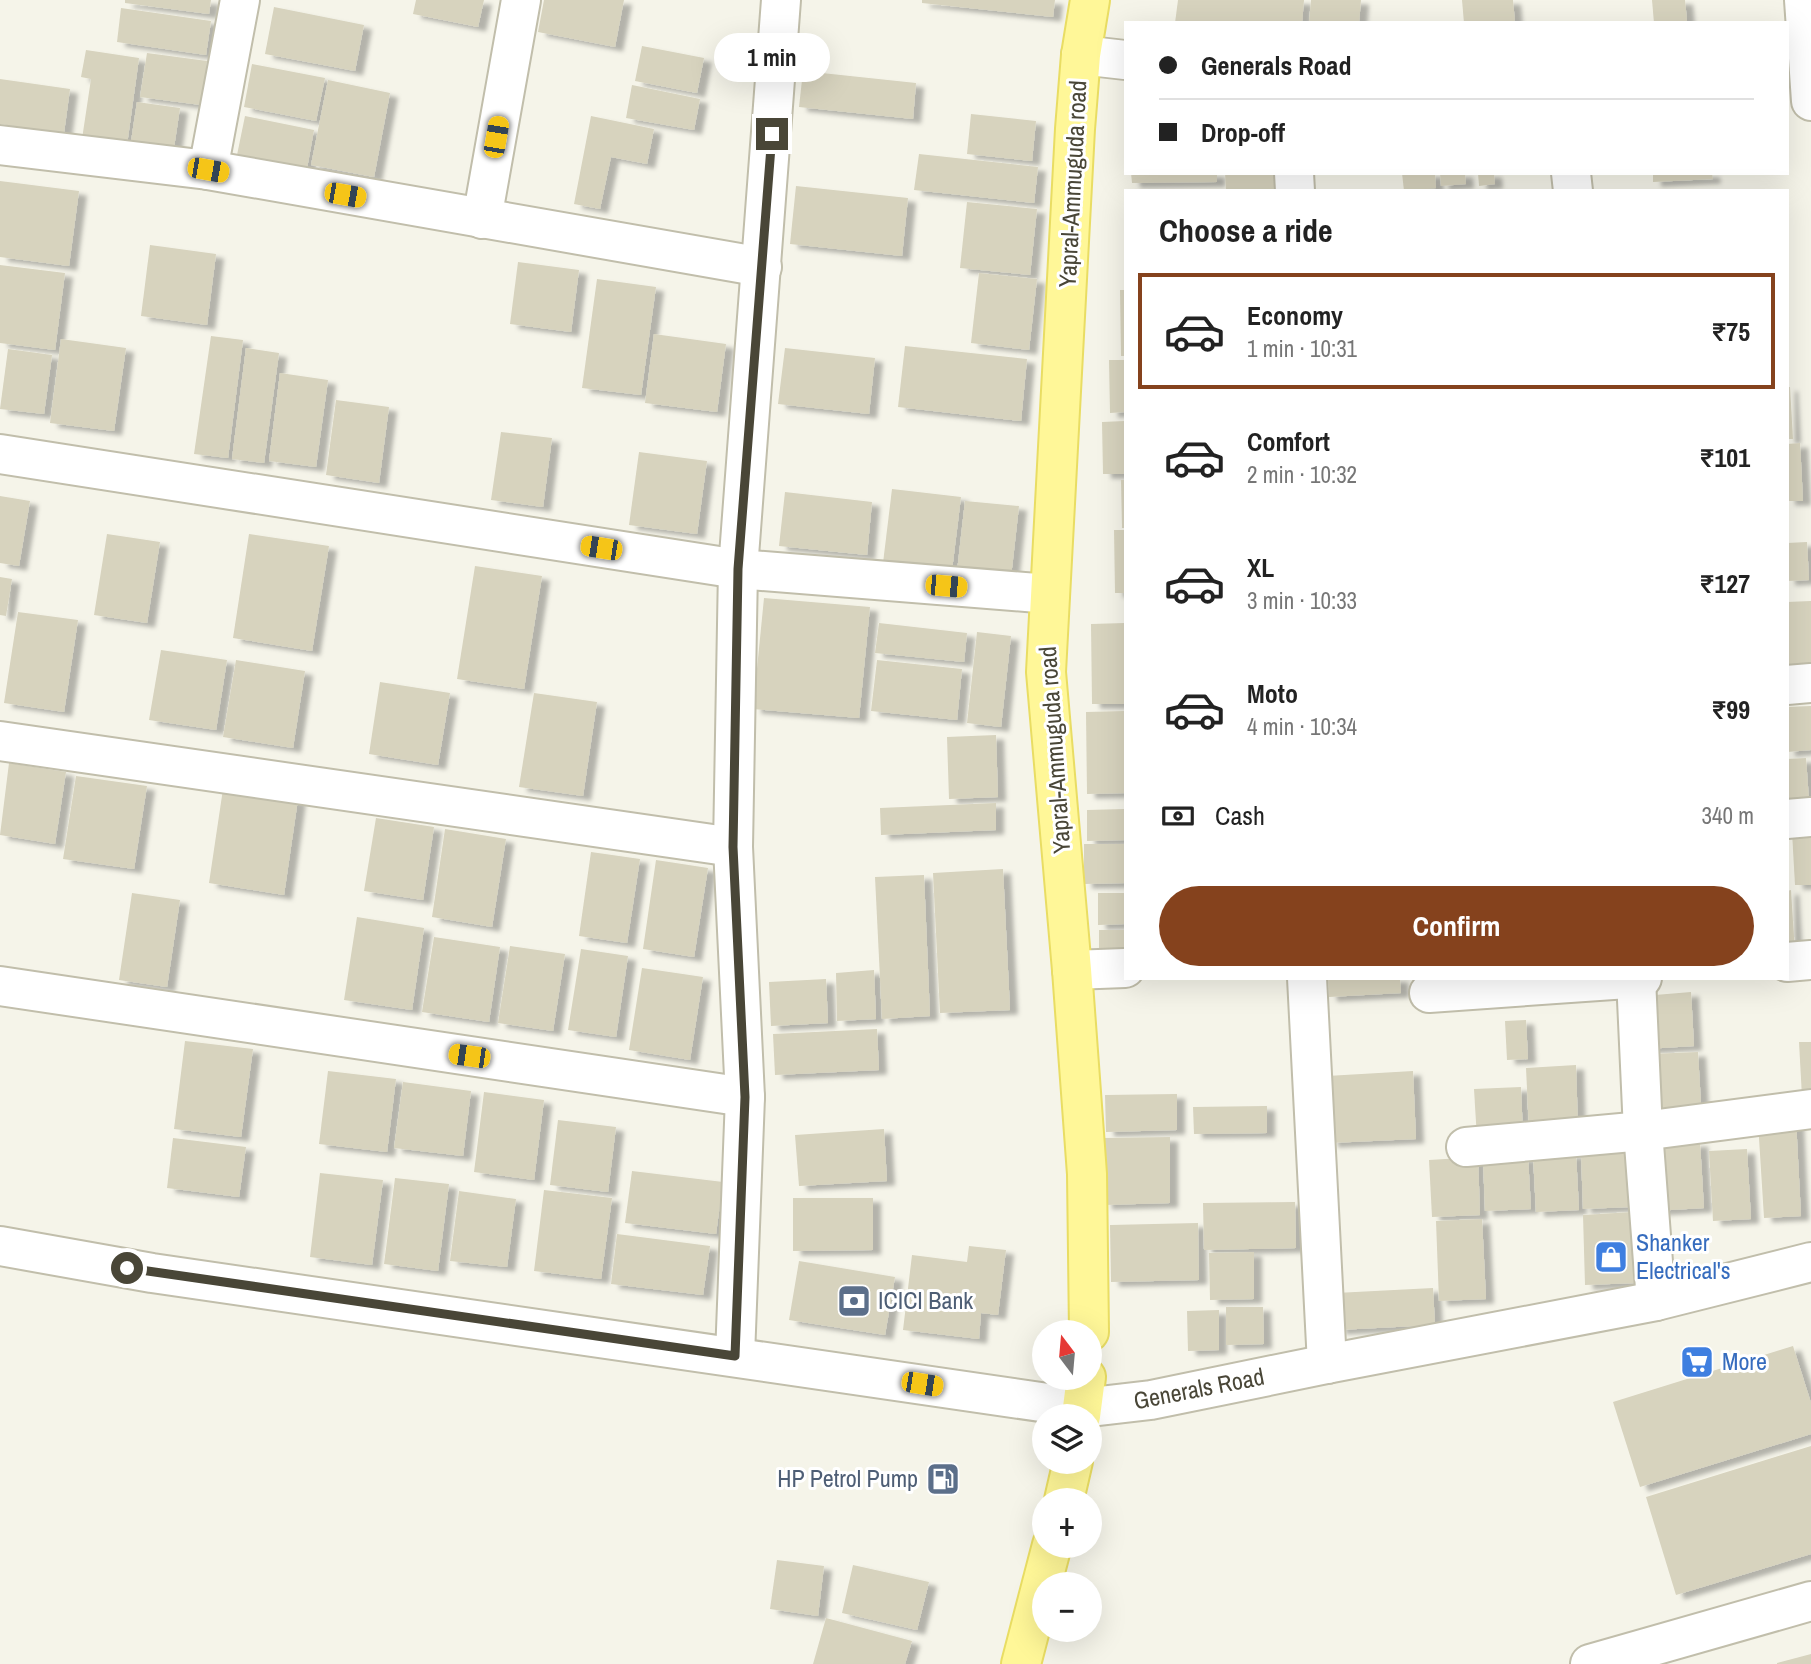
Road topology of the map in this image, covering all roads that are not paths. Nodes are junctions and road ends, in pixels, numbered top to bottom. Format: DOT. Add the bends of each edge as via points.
graph roads {
  1 [pos="240,0"];
  2 [pos="521,0"];
  3 [pos="781,0"];
  4 [pos="1090,0"];
  5 [pos="1802,26"];
  6 [pos="1081,55"];
  7 [pos="1124,60"];
  8 [pos="1811,101"];
  9 [pos="0,145"];
  10 [pos="208,170"];
  11 [pos="482,219"];
  12 [pos="762,267"];
  13 [pos="0,454"];
  14 [pos="738,569"];
  15 [pos="1050,594"];
  16 [pos="1811,683"];
  17 [pos="1789,685"];
  18 [pos="0,741"];
  19 [pos="1811,817"];
  20 [pos="1789,819"];
  21 [pos="733,847"];
  22 [pos="1811,960"];
  23 [pos="1789,962"];
  24 [pos="1124,968"];
  25 [pos="1072,970"];
  26 [pos="1307,980"];
  27 [pos="1621,980"];
  28 [pos="1636,980"];
  29 [pos="0,986"];
  30 [pos="1429,993"];
  31 [pos="745,1097"];
  32 [pos="1811,1109"];
  33 [pos="1643,1131"];
  34 [pos="1466,1147"];
  35 [pos="0,1246"];
  36 [pos="1811,1262"];
  37 [pos="1656,1301"];
  38 [pos="1089,1320"];
  39 [pos="735,1356"];
  40 [pos="1327,1364"];
  41 [pos="1083,1400"];
  42 [pos="1049,1558"];
  43 [pos="1811,1601"];
  44 [pos="1633,1658"];
  45 [pos="1021,1664"];
  46 [pos="1590,1664"];
  1 -- 10 [label="street"];
  2 -- 11 [label="street"];
  3 -- 12 [label="street"];
  4 -- 6 [label="main road, Yapral-Ammuguda road"];
  5 -- 8 [label="street"];
  6 -- 7 [label="street"];
  6 -- 15 [label="main road, Yapral-Ammuguda road"];
  9 -- 10 [label="street"];
  10 -- 11 [label="street"];
  11 -- 12 [label="street"];
  12 -- 14 [label="street"];
  13 -- 14 [label="street"];
  14 -- 15 [label="street"];
  14 -- 21 [label="street"];
  15 -- 25 [label="main road, Yapral-Ammuguda road" via="1045,672"];
  16 -- 17 [label="street"];
  18 -- 21 [label="street"];
  19 -- 20 [label="street"];
  21 -- 31 [label="street"];
  22 -- 23 [label="street"];
  24 -- 25 [label="street"];
  25 -- 38 [label="main road, Yapral-Ammuguda road" via="1087,1174"];
  26 -- 40 [label="street"];
  27 -- 30 [label="street"];
  28 -- 33 [label="street"];
  29 -- 31 [label="street"];
  31 -- 39 [label="street"];
  32 -- 33 [label="street"];
  33 -- 34 [label="street"];
  33 -- 37 [label="street"];
  35 -- 39 [label="street, Generals Road" via="152,1273"];
  36 -- 37 [label="street, Generals Road"];
  37 -- 40 [label="street, Generals Road"];
  39 -- 41 [label="street, Generals Road"];
  40 -- 41 [label="street, Generals Road" via="1151,1401"];
  42 -- 45 [label="main road"];
  43 -- 44 [label="street"];
  44 -- 46 [label="street"];
}
